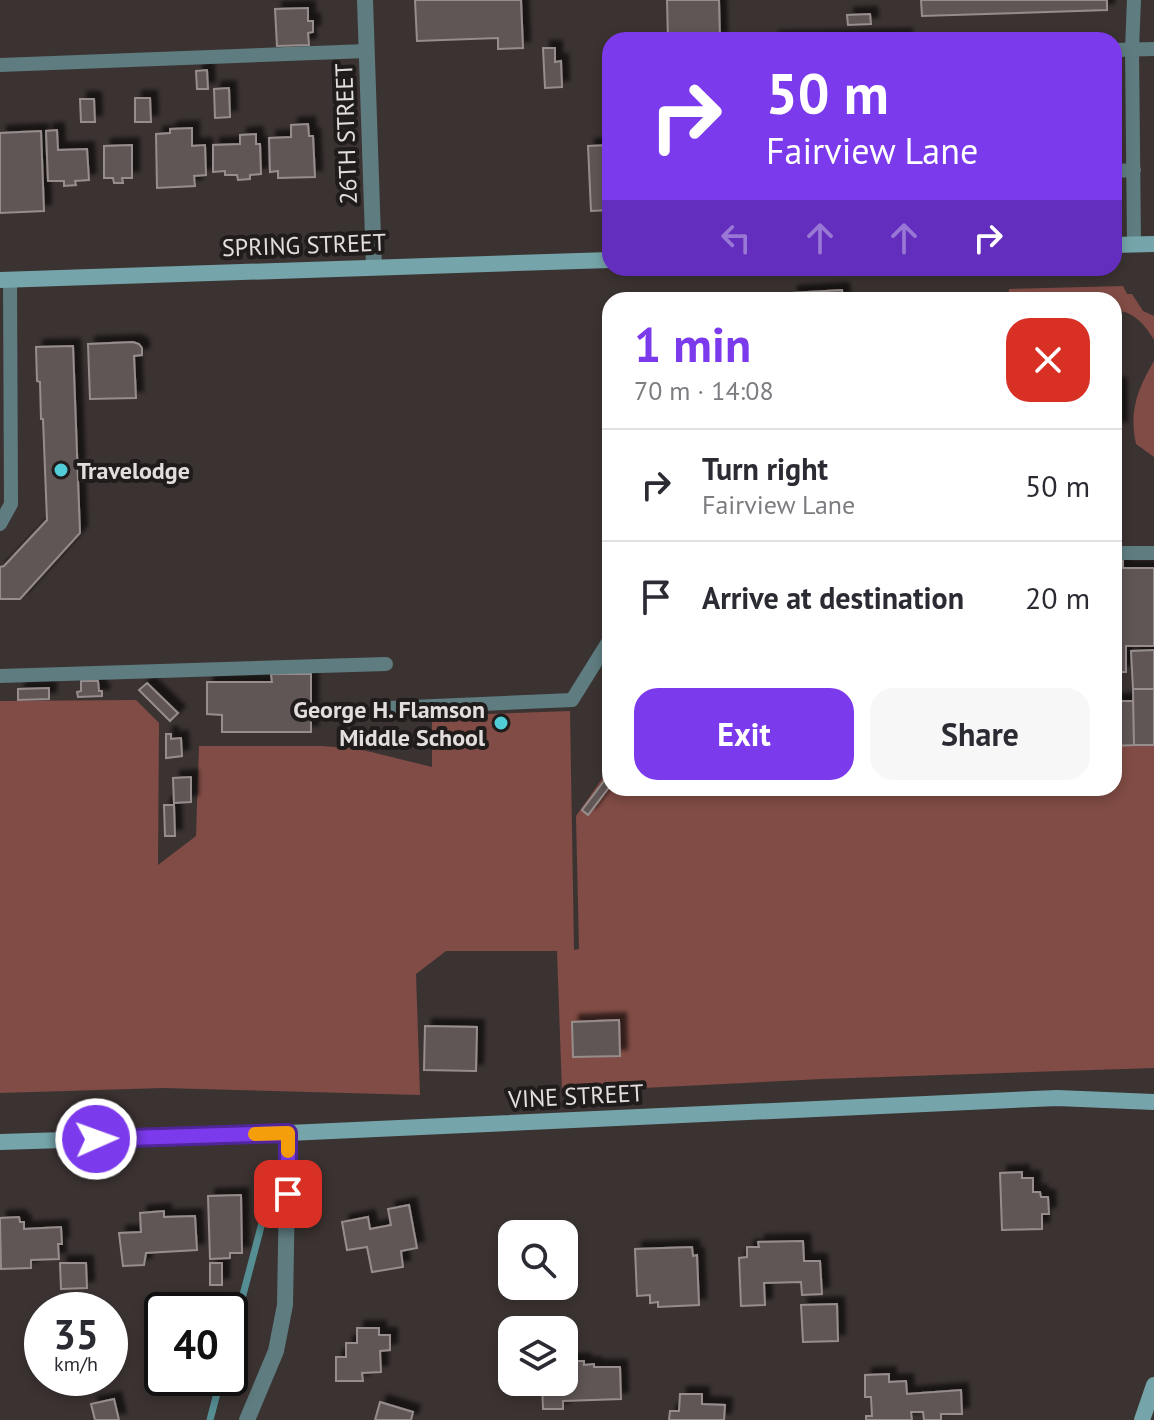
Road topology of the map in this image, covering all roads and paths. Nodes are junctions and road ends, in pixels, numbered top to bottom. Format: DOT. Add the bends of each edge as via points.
graph roads {
  1 [pos="365,0"];
  2 [pos="1134,0"];
  3 [pos="1132,49"];
  4 [pos="1154,49"];
  5 [pos="1122,50"];
  6 [pos="367,51"];
  7 [pos="0,65"];
  8 [pos="1134,170"];
  9 [pos="1122,171"];
  10 [pos="1134,244"];
  11 [pos="1154,244"];
  12 [pos="1122,245"];
  13 [pos="602,260"];
  14 [pos="374,267"];
  15 [pos="5,279"];
  16 [pos="0,524"];
  17 [pos="1122,553"];
  18 [pos="1154,553"];
  19 [pos="602,652"];
  20 [pos="386,664"];
  21 [pos="0,676"];
  22 [pos="389,708"];
  23 [pos="1154,1102"];
  24 [pos="288,1133"];
  25 [pos="0,1142"];
  26 [pos="1154,1385"];
  27 [pos="247,1420"];
  28 [pos="1142,1420"];
  1 -- 6 [label="street, 26TH STREET"];
  2 -- 3 [label="lane"];
  3 -- 4 [label="lane"];
  3 -- 5 [label="lane"];
  3 -- 8 [label="lane"];
  6 -- 7 [label="lane"];
  6 -- 14 [label="street, 26TH STREET"];
  8 -- 9 [label="lane"];
  8 -- 10 [label="lane"];
  10 -- 11 [label="street"];
  10 -- 12 [label="street"];
  13 -- 14 [label="street, SPRING STREET"];
  14 -- 15 [label="street, SPRING STREET"];
  15 -- 16 [label="lane" via="11,504"];
  17 -- 18 [label="lane"];
  19 -- 22 [label="lane" via="572,700"];
  20 -- 21 [label="lane"];
  23 -- 24 [label="street, VINE STREET" via="1057,1098"];
  24 -- 25 [label="street, VINE STREET"];
  24 -- 27 [label="street" via="285,1305 276,1351"];
  26 -- 28 [label="street"];
}
